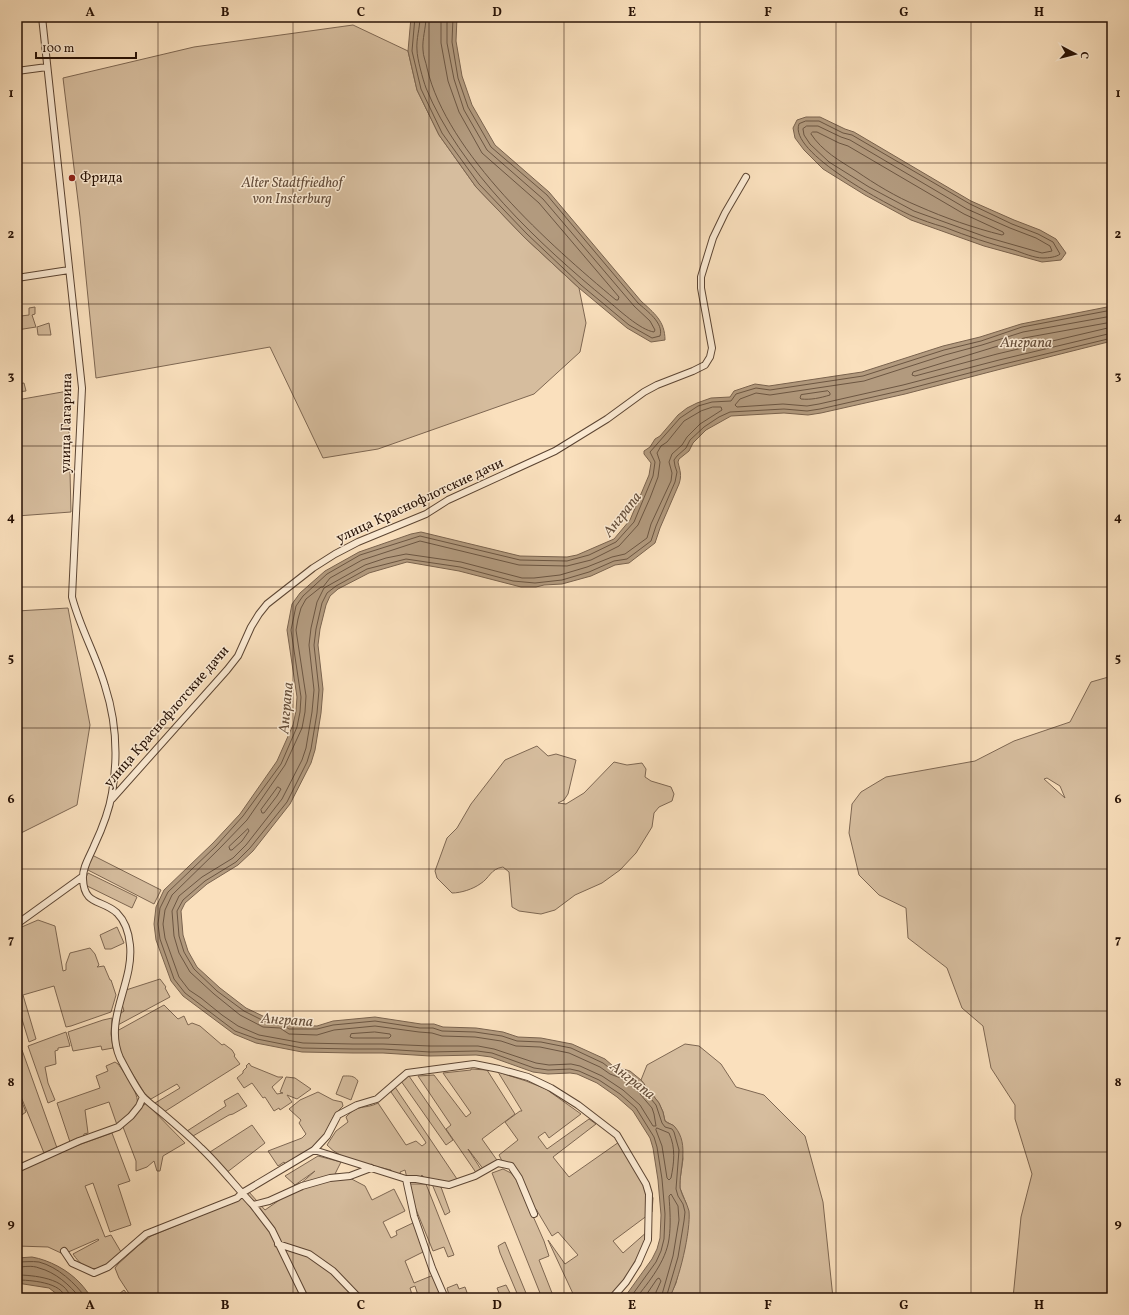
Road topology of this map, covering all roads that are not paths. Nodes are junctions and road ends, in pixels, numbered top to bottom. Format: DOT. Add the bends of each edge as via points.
graph roads {
  1 [pos="42,17"];
  2 [pos="47,67"];
  3 [pos="17,71"];
  4 [pos="746,177"];
  5 [pos="69,270"];
  6 [pos="17,278"];
  7 [pos="111,800"];
  8 [pos="82,877"];
  9 [pos="17,924"];
  10 [pos="143,1097"];
  11 [pos="314,1150"];
  12 [pos="371,1168"];
  13 [pos="17,1169"];
  14 [pos="406,1179"];
  15 [pos="242,1193"];
  16 [pos="253,1205"];
  17 [pos="534,1214"];
  18 [pos="278,1244"];
  19 [pos="64,1251"];
  20 [pos="305,1298"];
  21 [pos="359,1298"];
  22 [pos="445,1298"];
  23 [pos="612,1298"];
  1 -- 2 [label="street, улица Гагарина"];
  2 -- 3 [label="street"];
  2 -- 5 [label="street, улица Гагарина"];
  4 -- 7 [label="street, улица Краснофлотские дачи" via="713,238 701,277 712,348 705,365 644,392 595,427 555,451 448,500 426,514 358,542 313,568 267,604 251,627 238,656 227,670"];
  5 -- 6 [label="street"];
  5 -- 7 [label="street, улица Гагарина" via="82,388 72,597 110,705 115,746"];
  7 -- 8 [label="street, улица Краснофлотские дачи"];
  8 -- 9 [label="street"];
  8 -- 10 [label="street" via="85,891 91,899 116,912 128,933 130,962 118,1005 116,1046"];
  10 -- 13 [label="street" via="131,1116 118,1126 80,1140"];
  10 -- 15 [label="street" via="203,1149"];
  11 -- 12 [label="street"];
  11 -- 15 [label="street"];
  11 -- 23 [label="street" via="327,1136 338,1115 357,1105 377,1100 407,1073 474,1064 528,1078 551,1088 617,1135 638,1169 649,1194 648,1240 638,1263"];
  12 -- 14 [label="street"];
  12 -- 16 [label="street" via="350,1176 330,1178 302,1186 269,1201"];
  14 -- 17 [label="street" via="449,1185 475,1176 498,1163 511,1166 519,1178"];
  14 -- 22 [label="street" via="414,1216"];
  15 -- 16 [label="street"];
  15 -- 19 [label="street" via="237,1198 146,1234 108,1267 94,1273 72,1263"];
  16 -- 18 [label="street" via="272,1230"];
  18 -- 20 [label="street"];
  18 -- 21 [label="street" via="309,1254 333,1271"];
}
